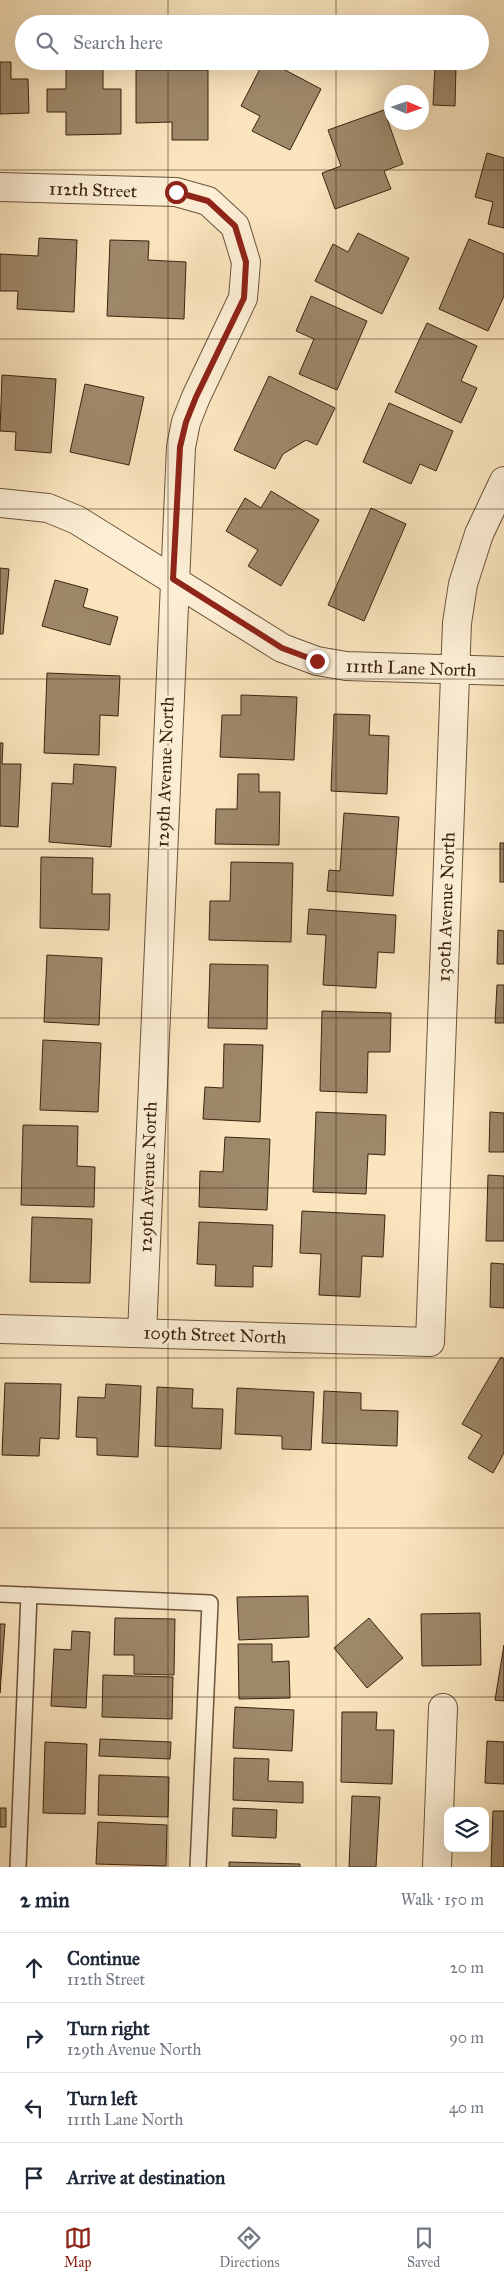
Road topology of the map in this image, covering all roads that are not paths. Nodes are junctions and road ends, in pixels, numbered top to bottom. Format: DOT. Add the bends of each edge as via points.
graph roads {
  1 [pos="0,187"];
  2 [pos="235,226"];
  3 [pos="504,481"];
  4 [pos="0,503"];
  5 [pos="173,579"];
  6 [pos="454,670"];
  7 [pos="504,671"];
  8 [pos="0,1329"];
  9 [pos="142,1333"];
  10 [pos="430,1342"];
  11 [pos="0,1594"];
  12 [pos="29,1595"];
  13 [pos="443,1708"];
  14 [pos="18,1867"];
  15 [pos="198,1867"];
  16 [pos="437,1867"];
  1 -- 2 [label="street, 112th Street" via="176,192 208,201"];
  2 -- 5 [label="street, 129th Avenue North" via="246,262 244,298 186,422 180,447"];
  3 -- 6 [label="street, 130th Avenue North" via="479,534 463,584"];
  4 -- 5 [label="street, 111th Lane North" via="48,508 77,520"];
  5 -- 6 [label="street, 111th Lane North" via="282,648 317,661 346,666"];
  5 -- 9 [label="street, 129th Avenue North"];
  6 -- 7 [label="street, 111th Lane North"];
  6 -- 10 [label="street, 130th Avenue North"];
  8 -- 9 [label="street, 109th Street North"];
  9 -- 10 [label="street, 109th Street North"];
  11 -- 12 [label="lane"];
  12 -- 14 [label="lane"];
  12 -- 15 [label="lane" via="210,1603"];
  13 -- 16 [label="street"];
}
